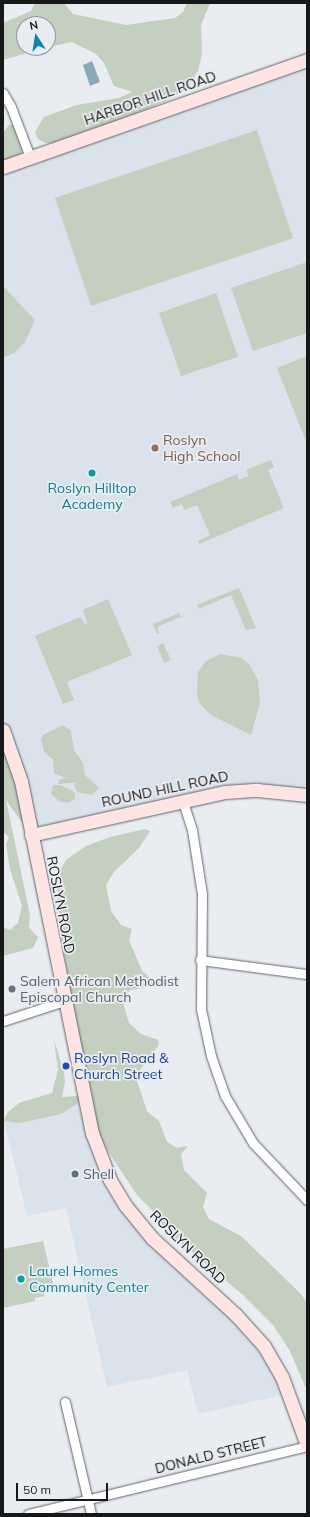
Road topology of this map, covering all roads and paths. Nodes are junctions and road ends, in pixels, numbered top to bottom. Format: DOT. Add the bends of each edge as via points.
graph roads {
  1 [pos="307,60"];
  2 [pos="3,93"];
  3 [pos="30,157"];
  4 [pos="3,167"];
  5 [pos="3,730"];
  6 [pos="307,795"];
  7 [pos="183,802"];
  8 [pos="31,835"];
  9 [pos="200,960"];
  10 [pos="307,974"];
  11 [pos="64,1001"];
  12 [pos="3,1021"];
  13 [pos="305,1194"];
  14 [pos="65,1402"];
  15 [pos="307,1445"];
  16 [pos="88,1500"];
  17 [pos="28,1514"];
  18 [pos="91,1514"];
  1 -- 3 [label="main road, HARBOR HILL ROAD"];
  2 -- 3 [label="street" via="14,113"];
  3 -- 4 [label="main road, HARBOR HILL ROAD"];
  5 -- 8 [label="main road, ROSLYN ROAD" via="21,782"];
  6 -- 7 [label="main road, ROUND HILL ROAD" via="242,790"];
  7 -- 8 [label="main road, ROUND HILL ROAD"];
  7 -- 9 [label="street" via="192,830 202,894"];
  8 -- 11 [label="main road, ROSLYN ROAD"];
  9 -- 10 [label="street"];
  9 -- 13 [label="street" via="202,1018 211,1056 226,1096 256,1148"];
  11 -- 12 [label="street"];
  11 -- 15 [label="main road, ROSLYN ROAD" via="92,1133 110,1180 125,1205 152,1238 236,1315 264,1346 282,1377"];
  14 -- 16 [label="street"];
  15 -- 16 [label="street, DONALD STREET"];
  16 -- 17 [label="street, DONALD STREET"];
  16 -- 18 [label="street"];
}
